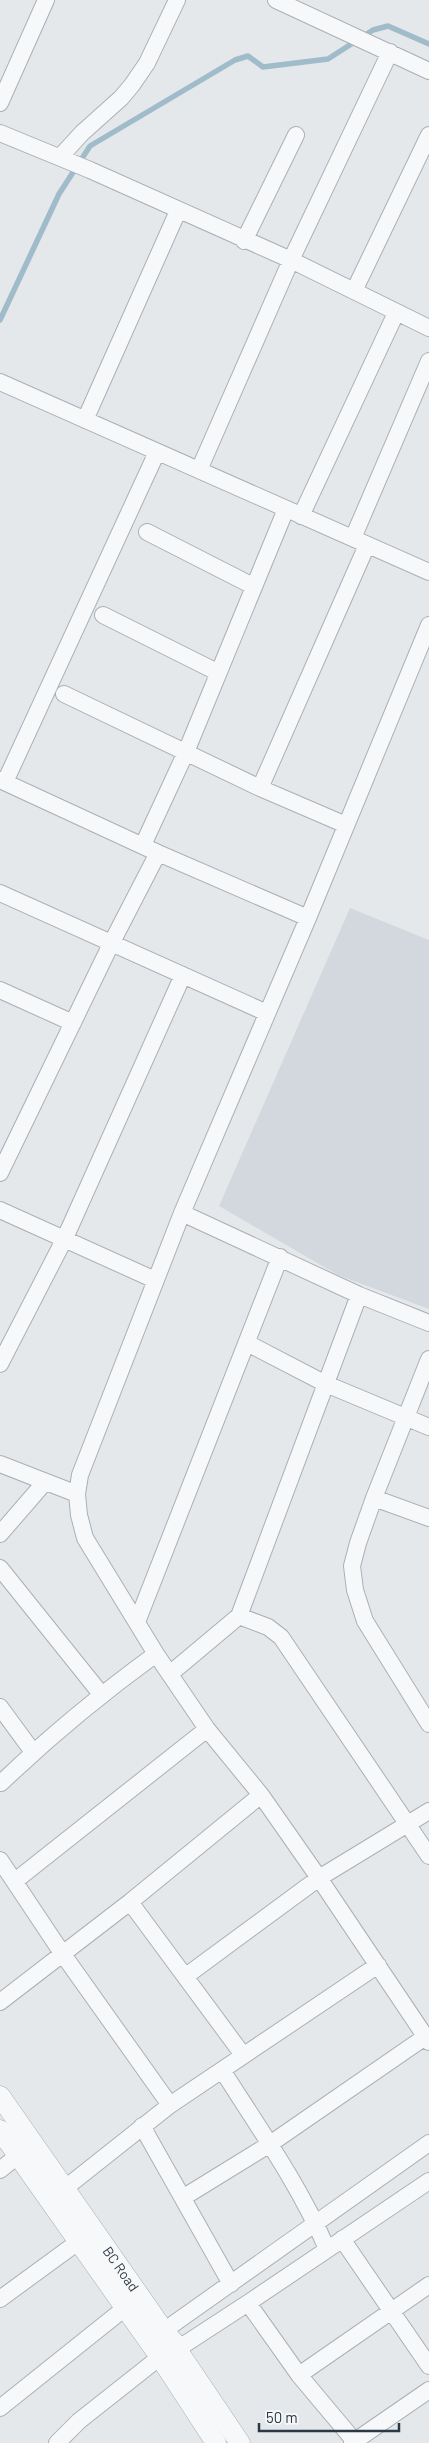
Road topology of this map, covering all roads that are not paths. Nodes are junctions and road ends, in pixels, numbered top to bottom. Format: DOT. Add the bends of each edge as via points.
graph roads {
  1 [pos="46,0"];
  2 [pos="177,0"];
  3 [pos="276,0"];
  4 [pos="383,49"];
  5 [pos="429,71"];
  6 [pos="0,103"];
  7 [pos="0,133"];
  8 [pos="296,134"];
  9 [pos="429,135"];
  10 [pos="64,159"];
  11 [pos="178,211"];
  12 [pos="244,241"];
  13 [pos="291,260"];
  14 [pos="354,291"];
  15 [pos="396,313"];
  16 [pos="429,328"];
  17 [pos="429,361"];
  18 [pos="0,382"];
  19 [pos="85,420"];
  20 [pos="157,452"];
  21 [pos="199,470"];
  22 [pos="286,509"];
  23 [pos="301,516"];
  24 [pos="147,532"];
  25 [pos="360,542"];
  26 [pos="429,572"];
  27 [pos="253,586"];
  28 [pos="102,615"];
  29 [pos="429,626"];
  30 [pos="217,672"];
  31 [pos="64,694"];
  32 [pos="186,752"];
  33 [pos="2,781"];
  34 [pos="260,788"];
  35 [pos="346,825"];
  36 [pos="143,845"];
  37 [pos="158,853"];
  38 [pos="0,893"];
  39 [pos="308,918"];
  40 [pos="111,944"];
  41 [pos="183,974"];
  42 [pos="0,990"];
  43 [pos="267,1013"];
  44 [pos="73,1023"];
  45 [pos="0,1173"];
  46 [pos="0,1210"];
  47 [pos="182,1213"];
  48 [pos="65,1238"];
  49 [pos="280,1257"];
  50 [pos="156,1280"];
  51 [pos="359,1295"];
  52 [pos="429,1323"];
  53 [pos="247,1343"];
  54 [pos="429,1359"];
  55 [pos="0,1364"];
  56 [pos="326,1384"];
  57 [pos="405,1419"];
  58 [pos="429,1427"];
  59 [pos="0,1464"];
  60 [pos="45,1482"];
  61 [pos="77,1494"];
  62 [pos="374,1498"];
  63 [pos="429,1518"];
  64 [pos="0,1534"];
  65 [pos="0,1568"];
  66 [pos="239,1616"];
  67 [pos="137,1622"];
  68 [pos="156,1654"];
  69 [pos="170,1672"];
  70 [pos="101,1694"];
  71 [pos="424,1704"];
  72 [pos="0,1707"];
  73 [pos="429,1724"];
  74 [pos="207,1729"];
  75 [pos="33,1752"];
  76 [pos="1,1783"];
  77 [pos="261,1795"];
  78 [pos="429,1811"];
  79 [pos="408,1825"];
  80 [pos="429,1856"];
  81 [pos="0,1860"];
  82 [pos="320,1878"];
  83 [pos="15,1881"];
  84 [pos="130,1902"];
  85 [pos="62,1953"];
  86 [pos="378,1966"];
  87 [pos="186,1976"];
  88 [pos="0,2002"];
  89 [pos="427,2040"];
  90 [pos="243,2055"];
  91 [pos="222,2070"];
  92 [pos="0,2096"];
  93 [pos="170,2104"];
  94 [pos="142,2126"];
  95 [pos="0,2130"];
  96 [pos="34,2142"];
  97 [pos="270,2144"];
  98 [pos="429,2144"];
  99 [pos="18,2156"];
  100 [pos="0,2170"];
  101 [pos="429,2181"];
  102 [pos="64,2190"];
  103 [pos="184,2197"];
  104 [pos="316,2224"];
  105 [pos="342,2239"];
  106 [pos="78,2242"];
  107 [pos="327,2249"];
  108 [pos="231,2284"];
  109 [pos="429,2285"];
  110 [pos="0,2299"];
  111 [pos="248,2303"];
  112 [pos="125,2308"];
  113 [pos="390,2311"];
  114 [pos="158,2343"];
  115 [pos="179,2348"];
  116 [pos="429,2366"];
  117 [pos="298,2375"];
  118 [pos="429,2390"];
  119 [pos="0,2408"];
  120 [pos="354,2442"];
  121 [pos="57,2443"];
  122 [pos="216,2443"];
  123 [pos="240,2443"];
  1 -- 6 [label="street"];
  2 -- 10 [label="street" via="132,85 82,133"];
  3 -- 4 [label="street"];
  4 -- 5 [label="street"];
  4 -- 13 [label="street"];
  7 -- 10 [label="street"];
  8 -- 12 [label="street"];
  9 -- 14 [label="street"];
  10 -- 11 [label="street"];
  11 -- 12 [label="street"];
  11 -- 19 [label="street"];
  12 -- 13 [label="street"];
  13 -- 14 [label="street"];
  13 -- 21 [label="street"];
  14 -- 15 [label="street"];
  15 -- 16 [label="street"];
  15 -- 23 [label="street"];
  17 -- 25 [label="street"];
  18 -- 19 [label="street"];
  19 -- 20 [label="street"];
  20 -- 21 [label="street"];
  20 -- 33 [label="street"];
  21 -- 22 [label="street"];
  22 -- 23 [label="street"];
  22 -- 27 [label="street"];
  23 -- 25 [label="street"];
  24 -- 27 [label="street"];
  25 -- 26 [label="street"];
  25 -- 34 [label="street"];
  27 -- 30 [label="street"];
  28 -- 30 [label="street"];
  29 -- 35 [label="street"];
  30 -- 32 [label="street"];
  31 -- 32 [label="street"];
  32 -- 34 [label="street"];
  32 -- 36 [label="street"];
  33 -- 36 [label="street"];
  34 -- 35 [label="street"];
  35 -- 39 [label="street"];
  36 -- 37 [label="street"];
  37 -- 39 [label="street"];
  37 -- 40 [label="street"];
  38 -- 40 [label="street"];
  39 -- 43 [label="street"];
  40 -- 41 [label="street"];
  40 -- 44 [label="street"];
  41 -- 43 [label="street"];
  41 -- 48 [label="street"];
  42 -- 44 [label="street"];
  43 -- 47 [label="street"];
  44 -- 45 [label="street"];
  46 -- 48 [label="street"];
  47 -- 49 [label="street"];
  47 -- 50 [label="street"];
  48 -- 50 [label="street"];
  48 -- 55 [label="street"];
  49 -- 51 [label="street"];
  49 -- 53 [label="street"];
  50 -- 61 [label="street" via="80,1475"];
  51 -- 52 [label="street"];
  51 -- 56 [label="street"];
  53 -- 56 [label="street"];
  53 -- 67 [label="street"];
  54 -- 57 [label="street"];
  56 -- 57 [label="street"];
  56 -- 66 [label="street"];
  57 -- 58 [label="street"];
  57 -- 62 [label="street"];
  59 -- 60 [label="street"];
  60 -- 61 [label="street"];
  60 -- 64 [label="street"];
  61 -- 67 [label="street" via="86,1538"];
  62 -- 63 [label="street"];
  62 -- 71 [label="street" via="352,1566 355,1590 365,1621"];
  65 -- 70 [label="street"];
  66 -- 69 [label="street"];
  66 -- 79 [label="street" via="268,1627 281,1636"];
  67 -- 68 [label="street"];
  68 -- 69 [label="street"];
  68 -- 70 [label="street"];
  69 -- 74 [label="street"];
  70 -- 75 [label="street"];
  71 -- 73 [label="street"];
  72 -- 75 [label="street"];
  74 -- 77 [label="street"];
  74 -- 83 [label="street"];
  75 -- 76 [label="street"];
  77 -- 82 [label="street"];
  77 -- 84 [label="street"];
  78 -- 79 [label="street"];
  79 -- 80 [label="street"];
  79 -- 82 [label="street"];
  81 -- 83 [label="street"];
  82 -- 86 [label="street"];
  82 -- 87 [label="street"];
  83 -- 85 [label="street"];
  84 -- 85 [label="street"];
  84 -- 87 [label="street"];
  85 -- 88 [label="street"];
  85 -- 93 [label="street"];
  86 -- 89 [label="street"];
  86 -- 90 [label="street"];
  87 -- 90 [label="street"];
  89 -- 97 [label="street"];
  90 -- 91 [label="street"];
  91 -- 93 [label="street"];
  91 -- 97 [label="street"];
  92 -- 96 [label="street, BC Road"];
  93 -- 94 [label="street"];
  94 -- 102 [label="street"];
  94 -- 103 [label="street"];
  95 -- 99 [label="street"];
  96 -- 99 [label="street"];
  96 -- 102 [label="street, BC Road"];
  97 -- 103 [label="street"];
  97 -- 104 [label="street"];
  98 -- 104 [label="street"];
  99 -- 100 [label="street"];
  99 -- 106 [label="street"];
  101 -- 105 [label="street"];
  102 -- 114 [label="street, BC Road"];
  103 -- 108 [label="street"];
  104 -- 107 [label="street"];
  104 -- 108 [label="street"];
  105 -- 107 [label="street"];
  105 -- 113 [label="street"];
  106 -- 110 [label="street"];
  106 -- 112 [label="street"];
  107 -- 111 [label="street"];
  108 -- 114 [label="street"];
  109 -- 113 [label="street"];
  111 -- 115 [label="street"];
  111 -- 117 [label="street"];
  112 -- 114 [label="street"];
  112 -- 119 [label="street"];
  113 -- 116 [label="street"];
  113 -- 117 [label="street"];
  114 -- 115 [label="street, BC Road"];
  114 -- 121 [label="street"];
  114 -- 122 [label="street"];
  115 -- 123 [label="street, BC Road"];
  117 -- 120 [label="street"];
  118 -- 120 [label="street"];
}
